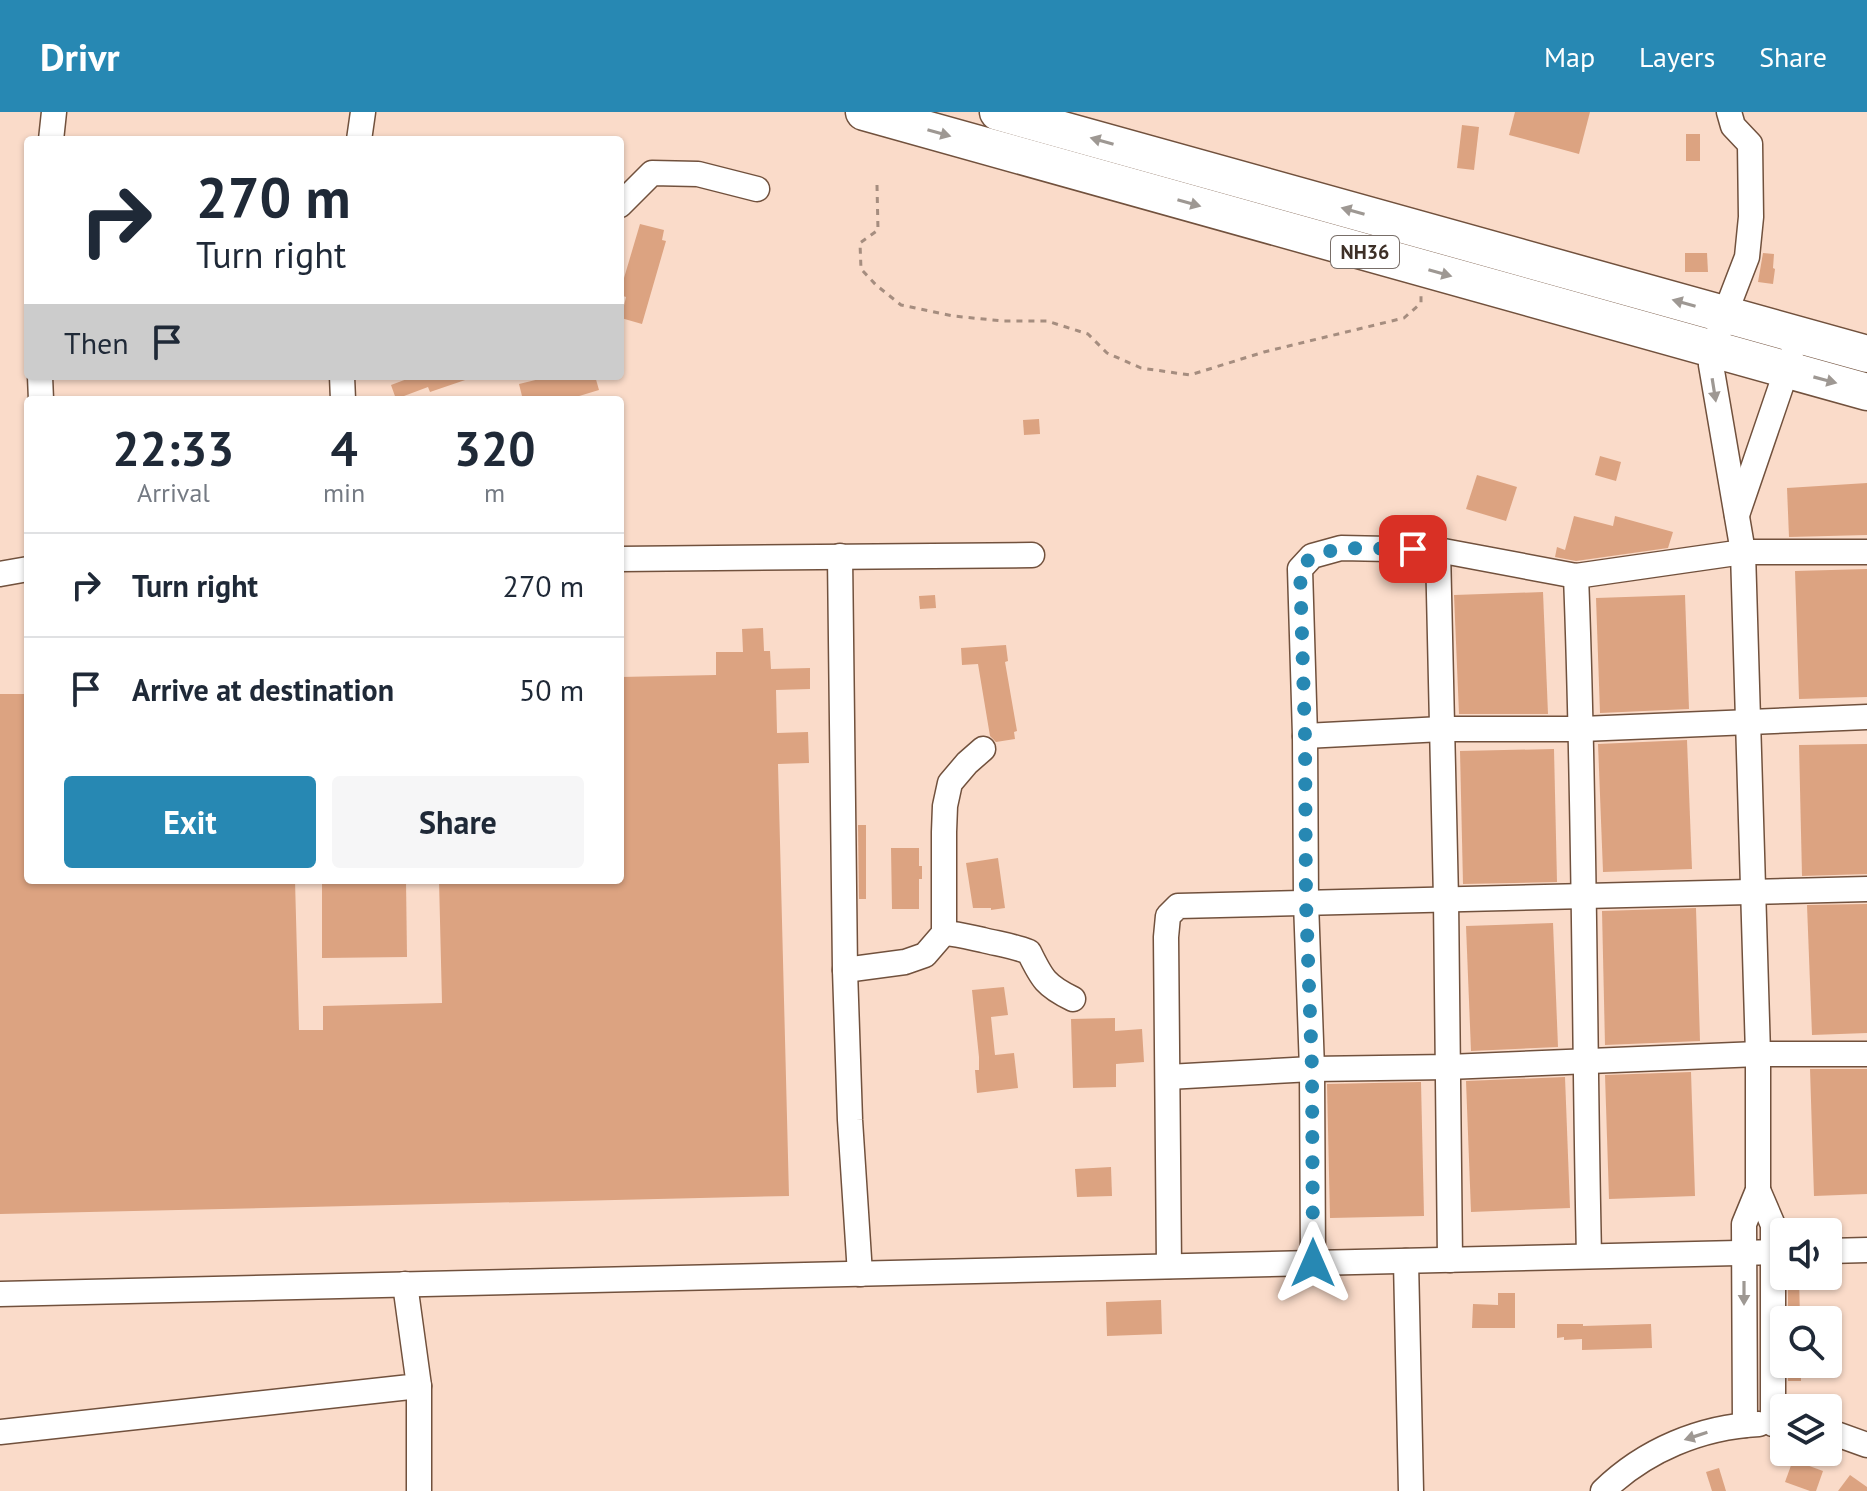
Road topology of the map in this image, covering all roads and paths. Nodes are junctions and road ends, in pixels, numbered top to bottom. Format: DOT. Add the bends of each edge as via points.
graph roads {
  1 [pos="54,112"];
  2 [pos="363,112"];
  3 [pos="864,112"];
  4 [pos="998,112"];
  5 [pos="1729,112"];
  6 [pos="51,136"];
  7 [pos="360,136"];
  8 [pos="877,185"];
  9 [pos="757,189"];
  10 [pos="624,201"];
  11 [pos="1424,268"];
  12 [pos="1725,314"];
  13 [pos="1799,335"];
  14 [pos="1713,349"];
  15 [pos="1867,354"];
  16 [pos="1787,370"];
  17 [pos="1867,392"];
  18 [pos="1736,518"];
  19 [pos="1438,550"];
  20 [pos="1743,552"];
  21 [pos="1867,552"];
  22 [pos="1032,555"];
  23 [pos="840,556"];
  24 [pos="624,559"];
  25 [pos="24,570"];
  26 [pos="0,574"];
  27 [pos="1576,576"];
  28 [pos="1867,717"];
  29 [pos="1747,722"];
  30 [pos="1442,729"];
  31 [pos="1582,729"];
  32 [pos="1305,736"];
  33 [pos="983,749"];
  34 [pos="1867,889"];
  35 [pos="1752,891"];
  36 [pos="1585,895"];
  37 [pos="1446,899"];
  38 [pos="1306,902"];
  39 [pos="944,933"];
  40 [pos="845,970"];
  41 [pos="1073,999"];
  42 [pos="1758,1054"];
  43 [pos="1867,1054"];
  44 [pos="1585,1062"];
  45 [pos="1448,1067"];
  46 [pos="1312,1069"];
  47 [pos="1168,1077"];
  48 [pos="1758,1190"];
  49 [pos="1770,1218"];
  50 [pos="1867,1250"];
  51 [pos="1842,1251"];
  52 [pos="1770,1252"];
  53 [pos="1744,1253"];
  54 [pos="1589,1256"];
  55 [pos="1450,1260"];
  56 [pos="1406,1261"];
  57 [pos="1313,1263"];
  58 [pos="1169,1266"];
  59 [pos="860,1274"];
  60 [pos="405,1284"];
  61 [pos="1778,1290"];
  62 [pos="0,1294"];
  63 [pos="419,1386"];
  64 [pos="1778,1394"];
  65 [pos="1770,1424"];
  66 [pos="1745,1425"];
  67 [pos="0,1432"];
  68 [pos="1842,1436"];
  69 [pos="1867,1445"];
  70 [pos="419,1491"];
  71 [pos="1411,1491"];
  72 [pos="1603,1491"];
  1 -- 6 [label="street"];
  2 -- 7 [label="street"];
  3 -- 11 [label="highway, NH36, one-way"];
  12 -- 4 [label="highway, NH36, one-way"];
  5 -- 12 [label="street" via="1733,126 1750,144 1751,217 1747,257"];
  8 -- 11 [label="path" via="878,230 860,243 861,269 901,305 953,316 1047,321 1088,334 1107,353 1141,368 1190,375 1404,318 1421,303"];
  9 -- 10 [label="street" via="698,174 652,173"];
  11 -- 14 [label="highway, NH36, one-way"];
  12 -- 13 [label="highway, NH36"];
  12 -- 14 [label="street"];
  13 -- 15 [label="highway, NH36"];
  13 -- 16 [label="street"];
  14 -- 16 [label="highway, NH36"];
  14 -- 18 [label="street, one-way" via="1711,365"];
  16 -- 17 [label="highway, NH36, one-way"];
  16 -- 18 [label="street"];
  18 -- 20 [label="street"];
  19 -- 27 [label="street"];
  19 -- 30 [label="street"];
  19 -- 32 [label="street" via="1341,548 1312,556 1300,569"];
  20 -- 21 [label="street"];
  20 -- 27 [label="street"];
  20 -- 29 [label="street"];
  22 -- 23 [label="street"];
  23 -- 24 [label="street"];
  23 -- 40 [label="street"];
  25 -- 26 [label="street"];
  27 -- 31 [label="street"];
  28 -- 29 [label="street"];
  29 -- 31 [label="street"];
  29 -- 35 [label="street"];
  30 -- 31 [label="street"];
  30 -- 32 [label="street"];
  30 -- 37 [label="street"];
  31 -- 36 [label="street"];
  32 -- 38 [label="street"];
  33 -- 39 [label="street" via="950,783 945,806"];
  34 -- 35 [label="street"];
  35 -- 36 [label="street"];
  35 -- 42 [label="street"];
  36 -- 37 [label="street"];
  36 -- 44 [label="street"];
  37 -- 38 [label="street"];
  37 -- 45 [label="street"];
  38 -- 46 [label="street"];
  38 -- 47 [label="street" via="1178,906 1168,916"];
  39 -- 40 [label="street" via="925,955"];
  39 -- 41 [label="street" via="1029,952 1051,989"];
  40 -- 59 [label="street"];
  42 -- 43 [label="street"];
  42 -- 44 [label="street"];
  42 -- 48 [label="street"];
  44 -- 45 [label="street"];
  44 -- 54 [label="street"];
  45 -- 46 [label="street"];
  45 -- 55 [label="street"];
  46 -- 47 [label="street"];
  46 -- 57 [label="street"];
  47 -- 58 [label="street"];
  48 -- 49 [label="street"];
  48 -- 53 [label="street" via="1744,1224"];
  50 -- 51 [label="street"];
  52 -- 53 [label="street"];
  53 -- 54 [label="street"];
  53 -- 66 [label="street, one-way"];
  54 -- 55 [label="street"];
  55 -- 56 [label="street"];
  56 -- 57 [label="street"];
  56 -- 71 [label="street"];
  57 -- 58 [label="street"];
  58 -- 59 [label="street"];
  59 -- 60 [label="street"];
  60 -- 62 [label="street"];
  60 -- 63 [label="street"];
  61 -- 64 [label="street"];
  63 -- 67 [label="street"];
  63 -- 70 [label="street"];
  65 -- 66 [label="street"];
  66 -- 72 [label="street, one-way" via="1672,1444"];
  68 -- 69 [label="street"];
}
